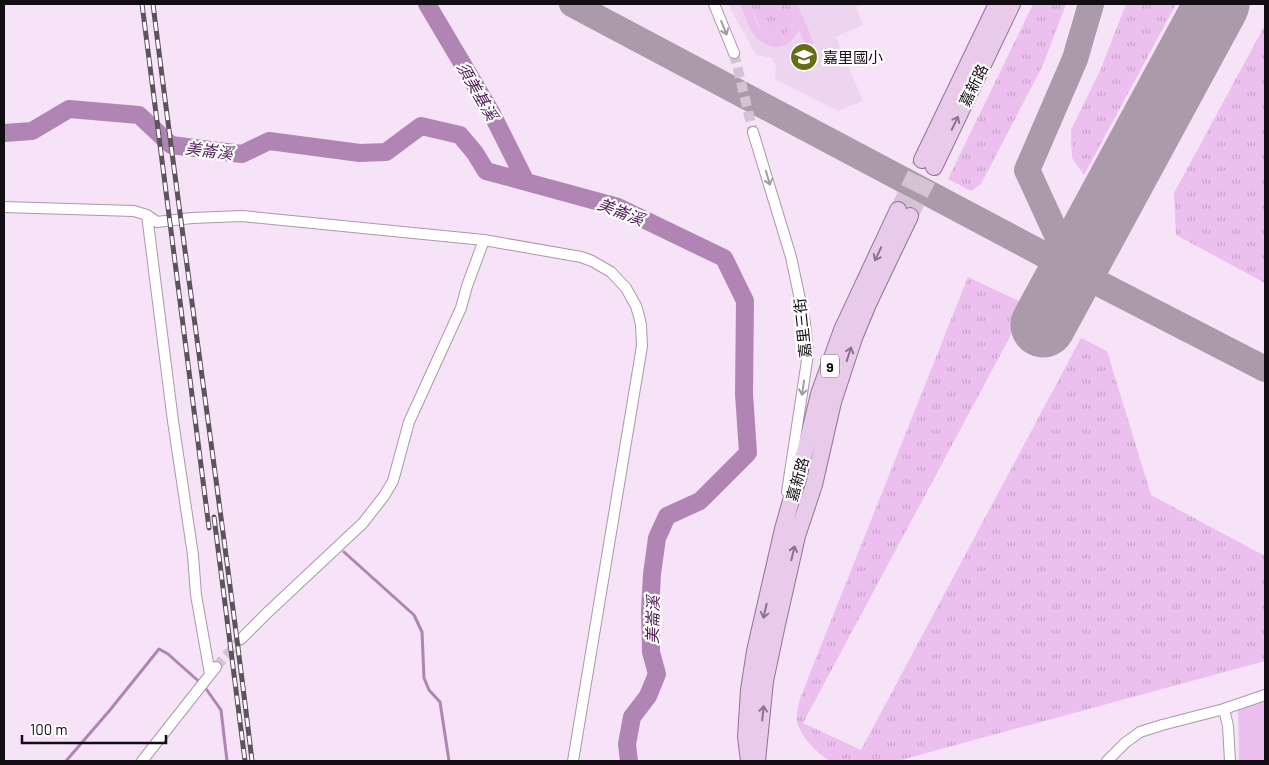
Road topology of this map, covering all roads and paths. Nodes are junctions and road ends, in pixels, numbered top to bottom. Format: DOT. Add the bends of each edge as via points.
graph roads {
  1 [pos="714,4"];
  2 [pos="997,4"];
  3 [pos="1012,4"];
  4 [pos="734,53"];
  5 [pos="753,132"];
  6 [pos="4,207"];
  7 [pos="148,215"];
  8 [pos="484,240"];
  9 [pos="783,530"];
  10 [pos="241,639"];
  11 [pos="1265,695"];
  12 [pos="1224,709"];
  13 [pos="746,737"];
  14 [pos="1230,756"];
  15 [pos="142,761"];
  16 [pos="573,761"];
  17 [pos="740,761"];
  18 [pos="749,761"];
  19 [pos="758,761"];
  20 [pos="1107,761"];
  1 -- 4 [label="street, one-way"];
  2 -- 3 [label="main road, 嘉新路, one-way" via="928,164"];
  5 -- 9 [label="street, 嘉里三街, one-way" via="791,257 808,354"];
  6 -- 7 [label="street" via="134,211"];
  7 -- 8 [label="street" via="157,222 242,216"];
  7 -- 15 [label="street" via="208,677"];
  8 -- 10 [label="street" via="461,308 409,422 393,481 384,496 364,523"];
  8 -- 16 [label="street" via="576,256 602,266 626,288 636,306 641,326 642,346"];
  9 -- 13 [label="main road, 嘉新路 / 9, one-way" via="749,690"];
  19 -- 9 [label="main road, 嘉新路 / 9, one-way" via="766,681 797,536 854,338 904,213 842,330 823,385"];
  11 -- 12 [label="street"];
  12 -- 14 [label="street"];
  12 -- 20 [label="street" via="1140,732"];
  13 -- 17 [label="main road"];
  13 -- 18 [label="main road, 嘉新路 / 9"];
}
